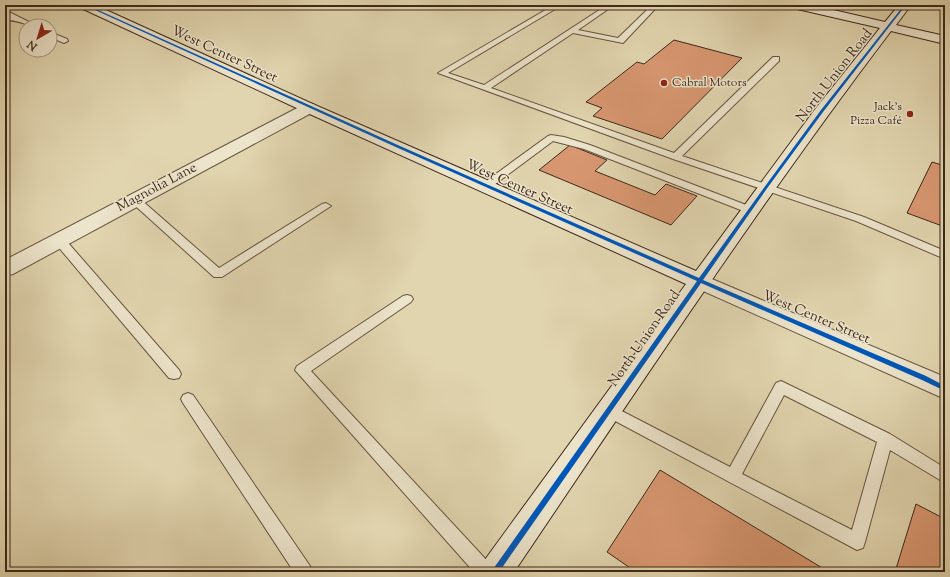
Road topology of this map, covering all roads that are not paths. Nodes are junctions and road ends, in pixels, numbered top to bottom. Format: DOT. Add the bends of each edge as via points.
graph roads {
  1 [pos="115,5"];
  2 [pos="559,5"];
  3 [pos="612,5"];
  4 [pos="641,5"];
  5 [pos="905,5"];
  6 [pos="803,6"];
  7 [pos="91,8"];
  8 [pos="5,12"];
  9 [pos="13,16"];
  10 [pos="18,18"];
  11 [pos="5,19"];
  12 [pos="889,27"];
  13 [pos="573,31"];
  14 [pos="58,38"];
  15 [pos="945,40"];
  16 [pos="64,41"];
  17 [pos="776,59"];
  18 [pos="485,88"];
  19 [pos="309,108"];
  20 [pos="676,157"];
  21 [pos="486,186"];
  22 [pos="767,186"];
  23 [pos="135,200"];
  24 [pos="326,206"];
  25 [pos="750,210"];
  26 [pos="60,240"];
  27 [pos="945,255"];
  28 [pos="5,269"];
  29 [pos="700,282"];
  30 [pos="406,299"];
  31 [pos="174,374"];
  32 [pos="945,388"];
  33 [pos="188,399"];
  34 [pos="609,411"];
  35 [pos="885,439"];
  36 [pos="733,476"];
  37 [pos="945,476"];
  38 [pos="304,572"];
  39 [pos="486,572"];
  40 [pos="495,572"];
  1 -- 7 [label="lane"];
  2 -- 18 [label="lane" via="442,73"];
  3 -- 13 [label="lane"];
  4 -- 13 [label="lane" via="653,8 620,41"];
  5 -- 12 [label="street, North Union Road"];
  6 -- 12 [label="street"];
  7 -- 19 [label="street, West Center Street"];
  8 -- 9 [label="lane"];
  9 -- 10 [label="lane"];
  9 -- 11 [label="lane"];
  12 -- 15 [label="street"];
  12 -- 22 [label="street, North Union Road" via="822,111"];
  13 -- 18 [label="lane"];
  14 -- 16 [label="lane"];
  17 -- 20 [label="lane"];
  18 -- 20 [label="lane"];
  19 -- 21 [label="street, West Center Street"];
  19 -- 23 [label="street, Magnolia Lane"];
  20 -- 22 [label="lane"];
  21 -- 25 [label="lane" via="551,138 587,147"];
  21 -- 29 [label="street, West Center Street"];
  22 -- 25 [label="street, North Union Road"];
  22 -- 27 [label="lane" via="860,218"];
  23 -- 24 [label="lane" via="218,274"];
  23 -- 26 [label="street, Magnolia Lane"];
  25 -- 29 [label="street, North Union Road"];
  26 -- 28 [label="street, Magnolia Lane"];
  26 -- 31 [label="lane"];
  29 -- 32 [label="street, West Center Street"];
  29 -- 34 [label="street, North Union Road"];
  30 -- 39 [label="lane" via="302,370"];
  33 -- 38 [label="lane"];
  34 -- 36 [label="lane"];
  34 -- 40 [label="street, North Union Road"];
  35 -- 36 [label="lane" via="781,387"];
  35 -- 36 [label="lane" via="857,542"];
  35 -- 37 [label="lane"];
}
